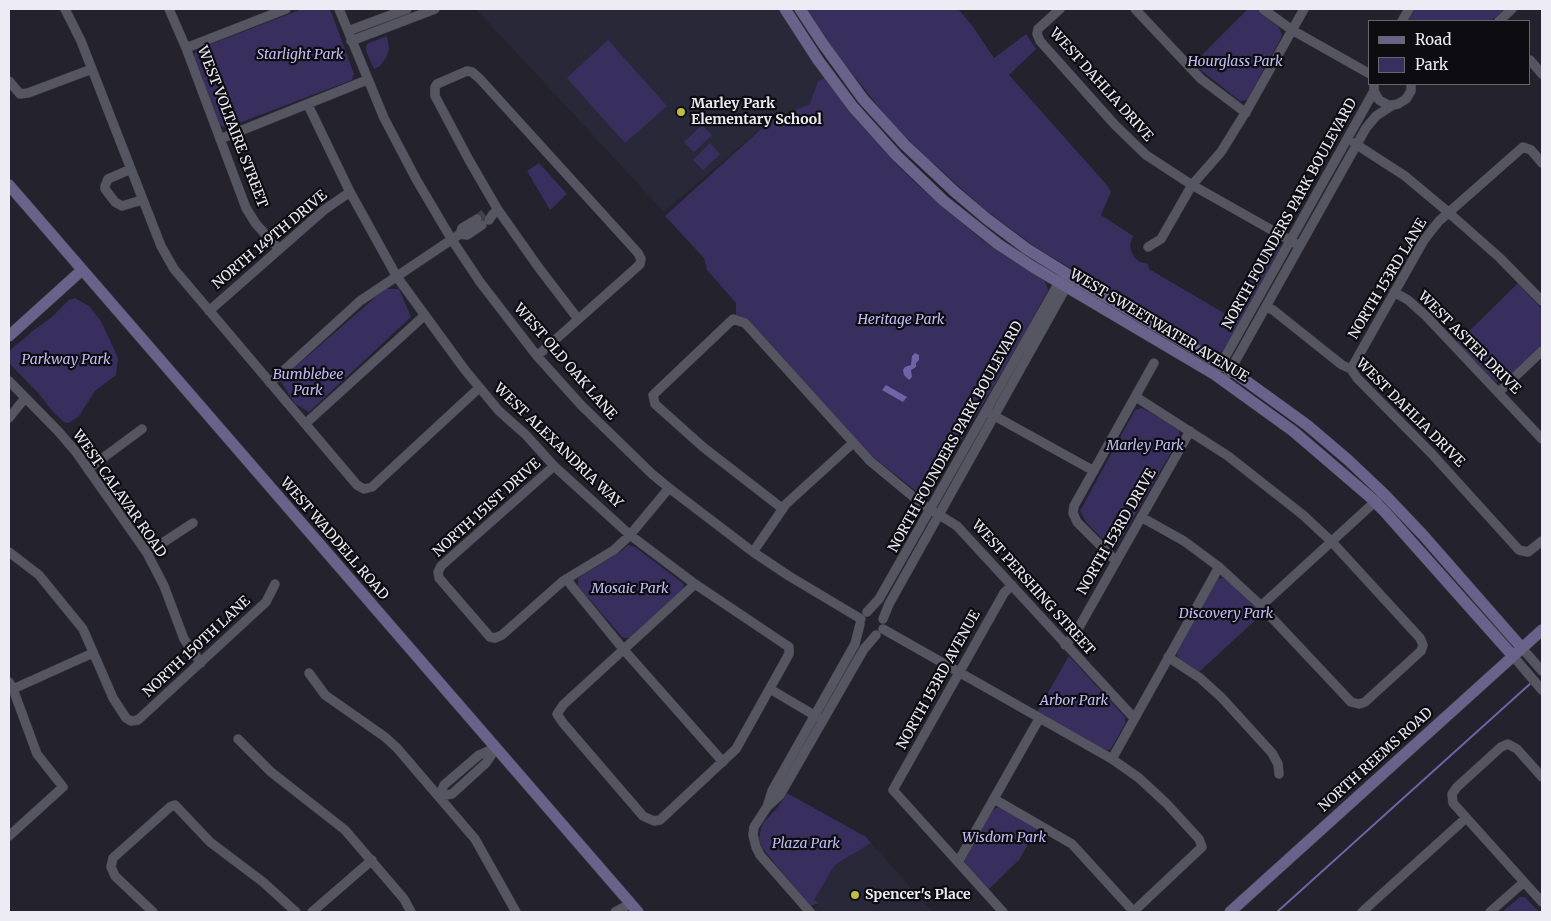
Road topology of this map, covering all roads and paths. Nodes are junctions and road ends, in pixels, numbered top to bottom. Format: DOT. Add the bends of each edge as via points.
graph roads {
  1 [pos="64,9"];
  2 [pos="169,9"];
  3 [pos="286,9"];
  4 [pos="339,9"];
  5 [pos="406,9"];
  6 [pos="435,9"];
  7 [pos="785,9"];
  8 [pos="800,9"];
  9 [pos="1060,9"];
  10 [pos="1135,9"];
  11 [pos="1263,9"];
  12 [pos="1304,9"];
  13 [pos="1409,9"];
  14 [pos="1512,9"];
  15 [pos="272,11"];
  16 [pos="1403,20"];
  17 [pos="1500,20"];
  18 [pos="1292,30"];
  19 [pos="350,36"];
  20 [pos="186,48"];
  21 [pos="1531,61"];
  22 [pos="92,69"];
  23 [pos="1368,73"];
  24 [pos="1542,74"];
  25 [pos="367,80"];
  26 [pos="9,81"];
  27 [pos="1411,85"];
  28 [pos="1374,88"];
  29 [pos="308,105"];
  30 [pos="1393,105"];
  31 [pos="1246,112"];
  32 [pos="220,139"];
  33 [pos="1348,139"];
  34 [pos="1357,144"];
  35 [pos="1542,162"];
  36 [pos="131,169"];
  37 [pos="9,185"];
  38 [pos="1192,185"];
  39 [pos="350,192"];
  40 [pos="142,200"];
  41 [pos="1448,212"];
  42 [pos="484,219"];
  43 [pos="452,240"];
  44 [pos="1291,240"];
  45 [pos="1300,246"];
  46 [pos="1148,247"];
  47 [pos="279,249"];
  48 [pos="82,270"];
  49 [pos="1068,275"];
  50 [pos="396,276"];
  51 [pos="1062,285"];
  52 [pos="1394,292"];
  53 [pos="1542,301"];
  54 [pos="1266,307"];
  55 [pos="209,311"];
  56 [pos="425,315"];
  57 [pos="578,319"];
  58 [pos="9,336"];
  59 [pos="1542,351"];
  60 [pos="537,356"];
  61 [pos="1154,363"];
  62 [pos="1350,369"];
  63 [pos="1222,372"];
  64 [pos="9,381"];
  65 [pos="270,383"];
  66 [pos="479,388"];
  67 [pos="1498,392"];
  68 [pos="1136,397"];
  69 [pos="25,398"];
  70 [pos="986,411"];
  71 [pos="995,417"];
  72 [pos="9,418"];
  73 [pos="305,424"];
  74 [pos="142,429"];
  75 [pos="1190,431"];
  76 [pos="1542,439"];
  77 [pos="854,443"];
  78 [pos="554,466"];
  79 [pos="88,469"];
  80 [pos="1094,471"];
  81 [pos="669,488"];
  82 [pos="1384,494"];
  83 [pos="1375,502"];
  84 [pos="783,509"];
  85 [pos="931,509"];
  86 [pos="940,514"];
  87 [pos="1141,517"];
  88 [pos="193,523"];
  89 [pos="630,535"];
  90 [pos="1542,541"];
  91 [pos="1332,542"];
  92 [pos="9,552"];
  93 [pos="753,552"];
  94 [pos="147,553"];
  95 [pos="1116,561"];
  96 [pos="1219,567"];
  97 [pos="566,579"];
  98 [pos="275,584"];
  99 [pos="695,584"];
  100 [pos="1012,585"];
  101 [pos="1261,606"];
  102 [pos="863,618"];
  103 [pos="883,619"];
  104 [pos="1542,630"];
  105 [pos="879,632"];
  106 [pos="1065,645"];
  107 [pos="1522,648"];
  108 [pos="624,650"];
  109 [pos="93,653"];
  110 [pos="1513,656"];
  111 [pos="1168,657"];
  112 [pos="201,662"];
  113 [pos="1542,670"];
  114 [pos="959,673"];
  115 [pos="309,674"];
  116 [pos="1537,684"];
  117 [pos="11,686"];
  118 [pos="770,689"];
  119 [pos="819,718"];
  120 [pos="1134,718"];
  121 [pos="1039,719"];
  122 [pos="238,740"];
  123 [pos="496,748"];
  124 [pos="1112,759"];
  125 [pos="723,762"];
  126 [pos="1279,774"];
  127 [pos="1542,777"];
  128 [pos="439,796"];
  129 [pos="994,799"];
  130 [pos="1466,818"];
  131 [pos="9,836"];
  132 [pos="372,860"];
  133 [pos="958,862"];
  134 [pos="1524,882"];
  135 [pos="1542,902"];
  136 [pos="631,910"];
  137 [pos="153,912"];
  138 [pos="296,912"];
  139 [pos="312,912"];
  140 [pos="411,912"];
  141 [pos="516,912"];
  142 [pos="615,912"];
  143 [pos="810,912"];
  144 [pos="1003,912"];
  145 [pos="1134,912"];
  146 [pos="1230,912"];
  147 [pos="1362,912"];
  148 [pos="1490,912"];
  1 -- 22 [label="street"];
  2 -- 20 [label="street, WEST VOLTAIRE STREET"];
  3 -- 15 [label="street"];
  4 -- 19 [label="street, WEST OLD OAK LANE"];
  5 -- 19 [label="street"];
  6 -- 19 [label="street"];
  7 -- 51 [label="street, WEST SWEETWATER AVENUE" via="827,73 897,156 944,201 998,244"];
  8 -- 49 [label="street, WEST SWEETWATER AVENUE" via="851,84 905,145 987,219"];
  9 -- 38 [label="street, WEST DAHLIA DRIVE" via="1038,30 1040,41 1146,155"];
  10 -- 31 [label="street" via="1201,79"];
  11 -- 18 [label="street"];
  12 -- 18 [label="street"];
  13 -- 16 [label="street"];
  14 -- 17 [label="street"];
  15 -- 20 [label="street"];
  18 -- 23 [label="street"];
  18 -- 31 [label="street"];
  19 -- 25 [label="street, WEST OLD OAK LANE"];
  20 -- 32 [label="street, WEST VOLTAIRE STREET"];
  21 -- 24 [label="street"];
  22 -- 26 [label="street" via="28,93 20,94"];
  22 -- 36 [label="street"];
  25 -- 29 [label="street"];
  25 -- 43 [label="street, WEST OLD OAK LANE" via="406,161"];
  27 -- 30 [label="street, NORTH FOUNDERS PARK BOULEVARD" via="1406,99"];
  28 -- 30 [label="street" via="1379,100"];
  28 -- 33 [label="street, NORTH FOUNDERS PARK BOULEVARD"];
  29 -- 32 [label="street"];
  29 -- 39 [label="street, WEST ALEXANDRIA WAY"];
  30 -- 34 [label="street, NORTH FOUNDERS PARK BOULEVARD" via="1370,122"];
  31 -- 38 [label="street" via="1221,152"];
  32 -- 47 [label="street, WEST VOLTAIRE STREET" via="246,208"];
  33 -- 34 [label="street"];
  33 -- 44 [label="street, NORTH FOUNDERS PARK BOULEVARD"];
  34 -- 41 [label="street" via="1405,176"];
  34 -- 45 [label="street, NORTH FOUNDERS PARK BOULEVARD"];
  35 -- 41 [label="street, NORTH 153RD LANE" via="1531,150 1523,147"];
  36 -- 40 [label="street"];
  36 -- 40 [label="street" via="108,178 105,189 122,206"];
  37 -- 48 [label="street, WEST WADDELL ROAD"];
  38 -- 44 [label="street, WEST DAHLIA DRIVE"];
  38 -- 46 [label="street" via="1161,239"];
  39 -- 47 [label="street, NORTH 149TH DRIVE"];
  39 -- 50 [label="street, WEST ALEXANDRIA WAY"];
  40 -- 55 [label="street" via="174,269"];
  41 -- 52 [label="street, NORTH 153RD LANE" via="1424,240"];
  41 -- 53 [label="street"];
  42 -- 43 [label="street" via="467,235 460,234"];
  42 -- 57 [label="street" via="550,283"];
  42 -- 57 [label="street" via="435,96 437,84 467,71 480,79 638,253 640,264"];
  43 -- 50 [label="street"];
  43 -- 60 [label="street, WEST OLD OAK LANE"];
  44 -- 45 [label="street, WEST DAHLIA DRIVE"];
  44 -- 63 [label="street, NORTH FOUNDERS PARK BOULEVARD"];
  45 -- 54 [label="street, NORTH FOUNDERS PARK BOULEVARD"];
  47 -- 55 [label="street, NORTH 149TH DRIVE"];
  48 -- 58 [label="street"];
  48 -- 123 [label="street, WEST WADDELL ROAD"];
  49 -- 51 [label="street, NORTH FOUNDERS PARK BOULEVARD"];
  49 -- 63 [label="street, WEST SWEETWATER AVENUE"];
  50 -- 56 [label="street, WEST ALEXANDRIA WAY"];
  50 -- 65 [label="street" via="360,301"];
  51 -- 63 [label="street, WEST SWEETWATER AVENUE"];
  51 -- 70 [label="street, NORTH FOUNDERS PARK BOULEVARD"];
  51 -- 71 [label="street, NORTH FOUNDERS PARK BOULEVARD"];
  52 -- 62 [label="street, NORTH 153RD LANE"];
  52 -- 67 [label="street, WEST ASTER DRIVE" via="1426,316"];
  54 -- 62 [label="street, WEST DAHLIA DRIVE"];
  54 -- 63 [label="street, NORTH FOUNDERS PARK BOULEVARD"];
  55 -- 65 [label="street"];
  56 -- 66 [label="street, WEST ALEXANDRIA WAY"];
  56 -- 73 [label="street"];
  57 -- 60 [label="street"];
  59 -- 67 [label="street"];
  60 -- 81 [label="street, WEST OLD OAK LANE" via="581,404"];
  61 -- 68 [label="street"];
  62 -- 90 [label="street, WEST DAHLIA DRIVE" via="1519,550 1532,550"];
  63 -- 82 [label="street, WEST SWEETWATER AVENUE" via="1307,425"];
  63 -- 83 [label="street, WEST SWEETWATER AVENUE"];
  64 -- 69 [label="street, WEST CALAVAR ROAD"];
  65 -- 73 [label="street"];
  66 -- 73 [label="street" via="372,487 364,489"];
  66 -- 78 [label="street, WEST ALEXANDRIA WAY"];
  67 -- 76 [label="street, WEST ASTER DRIVE"];
  68 -- 75 [label="street"];
  68 -- 80 [label="street"];
  69 -- 72 [label="street"];
  69 -- 79 [label="street, WEST CALAVAR ROAD" via="58,431"];
  70 -- 71 [label="street"];
  70 -- 85 [label="street, NORTH FOUNDERS PARK BOULEVARD"];
  71 -- 80 [label="street"];
  71 -- 86 [label="street, NORTH FOUNDERS PARK BOULEVARD"];
  74 -- 79 [label="street"];
  75 -- 87 [label="street, NORTH 153RD DRIVE"];
  75 -- 91 [label="street" via="1269,487"];
  77 -- 84 [label="street"];
  77 -- 84 [label="street, WEST PERSHING STREET" via="745,323 734,319 652,395 656,404 703,447"];
  77 -- 85 [label="street, WEST PERSHING STREET" via="881,470"];
  78 -- 89 [label="street, WEST ALEXANDRIA WAY"];
  78 -- 97 [label="street, NORTH 151ST DRIVE" via="438,572 439,578 490,637 496,638"];
  79 -- 94 [label="street, WEST CALAVAR ROAD"];
  80 -- 95 [label="street" via="1073,513 1077,522"];
  81 -- 89 [label="street"];
  81 -- 93 [label="street, WEST OLD OAK LANE"];
  82 -- 83 [label="street"];
  82 -- 107 [label="street, WEST SWEETWATER AVENUE"];
  83 -- 91 [label="street"];
  83 -- 110 [label="street, WEST SWEETWATER AVENUE"];
  84 -- 93 [label="street"];
  85 -- 86 [label="street, WEST PERSHING STREET"];
  85 -- 102 [label="street, NORTH FOUNDERS PARK BOULEVARD" via="877,602"];
  86 -- 100 [label="street, WEST PERSHING STREET" via="958,526"];
  86 -- 103 [label="street, NORTH FOUNDERS PARK BOULEVARD"];
  87 -- 95 [label="street, NORTH 153RD DRIVE"];
  87 -- 96 [label="street" via="1184,541"];
  88 -- 94 [label="street"];
  89 -- 97 [label="street" via="614,550"];
  89 -- 99 [label="street, WEST ALEXANDRIA WAY"];
  91 -- 101 [label="street"];
  91 -- 101 [label="street" via="1423,645 1421,651 1365,702 1351,702"];
  92 -- 109 [label="street" via="39,575 62,601 83,629"];
  93 -- 102 [label="street, WEST OLD OAK LANE"];
  94 -- 112 [label="street, WEST CALAVAR ROAD" via="164,586 184,639"];
  95 -- 106 [label="street, NORTH 153RD DRIVE" via="1074,636"];
  96 -- 101 [label="street"];
  96 -- 111 [label="street"];
  97 -- 108 [label="street"];
  98 -- 112 [label="street, NORTH 150TH LANE" via="266,602"];
  99 -- 108 [label="street"];
  99 -- 118 [label="street, WEST ALEXANDRIA WAY" via="789,647 789,654"];
  100 -- 106 [label="street, WEST PERSHING STREET"];
  100 -- 114 [label="street, NORTH 153RD AVENUE" via="1004,593"];
  102 -- 103 [label="street" via="878,613"];
  102 -- 105 [label="street" via="865,634"];
  102 -- 119 [label="street, NORTH FOUNDERS PARK BOULEVARD" via="855,644"];
  103 -- 105 [label="street"];
  104 -- 107 [label="street, NORTH REEMS ROAD"];
  105 -- 114 [label="street"];
  105 -- 119 [label="street, NORTH FOUNDERS PARK BOULEVARD" via="864,649"];
  106 -- 120 [label="street, WEST PERSHING STREET"];
  107 -- 110 [label="street, NORTH REEMS ROAD"];
  107 -- 113 [label="street, WEST SWEETWATER AVENUE"];
  108 -- 125 [label="street"];
  108 -- 125 [label="street" via="556,714 643,816 660,820"];
  109 -- 112 [label="street, NORTH 150TH LANE" via="113,698 131,721 138,720"];
  109 -- 117 [label="street"];
  110 -- 116 [label="street, WEST SWEETWATER AVENUE"];
  110 -- 146 [label="street, NORTH REEMS ROAD"];
  111 -- 120 [label="street"];
  111 -- 126 [label="street" via="1200,678 1222,698 1272,753"];
  114 -- 121 [label="street"];
  114 -- 133 [label="street, NORTH 153RD AVENUE" via="893,790"];
  115 -- 128 [label="street" via="325,695 385,737"];
  117 -- 131 [label="street" via="38,754 63,787"];
  118 -- 119 [label="street"];
  118 -- 125 [label="street" via="736,749"];
  119 -- 143 [label="street, NORTH FOUNDERS PARK BOULEVARD" via="772,791 753,835 760,855"];
  120 -- 124 [label="street"];
  121 -- 124 [label="street"];
  121 -- 129 [label="street"];
  122 -- 132 [label="street" via="270,772 345,830"];
  123 -- 128 [label="street" via="478,755 444,785"];
  123 -- 136 [label="street, WEST WADDELL ROAD"];
  124 -- 145 [label="street" via="1167,804 1199,838 1202,847"];
  127 -- 130 [label="street" via="1517,749 1508,744 1501,747 1452,794 1453,803"];
  128 -- 141 [label="street" via="475,839"];
  129 -- 133 [label="street"];
  129 -- 145 [label="street" via="1072,844"];
  130 -- 134 [label="street"];
  130 -- 147 [label="street"];
  132 -- 139 [label="street"];
  132 -- 140 [label="street"];
  133 -- 144 [label="street"];
  134 -- 135 [label="street"];
  134 -- 148 [label="street"];
  136 -- 142 [label="street"];
  137 -- 138 [label="street" via="115,876 111,867 113,858 175,805 210,842"];
}
